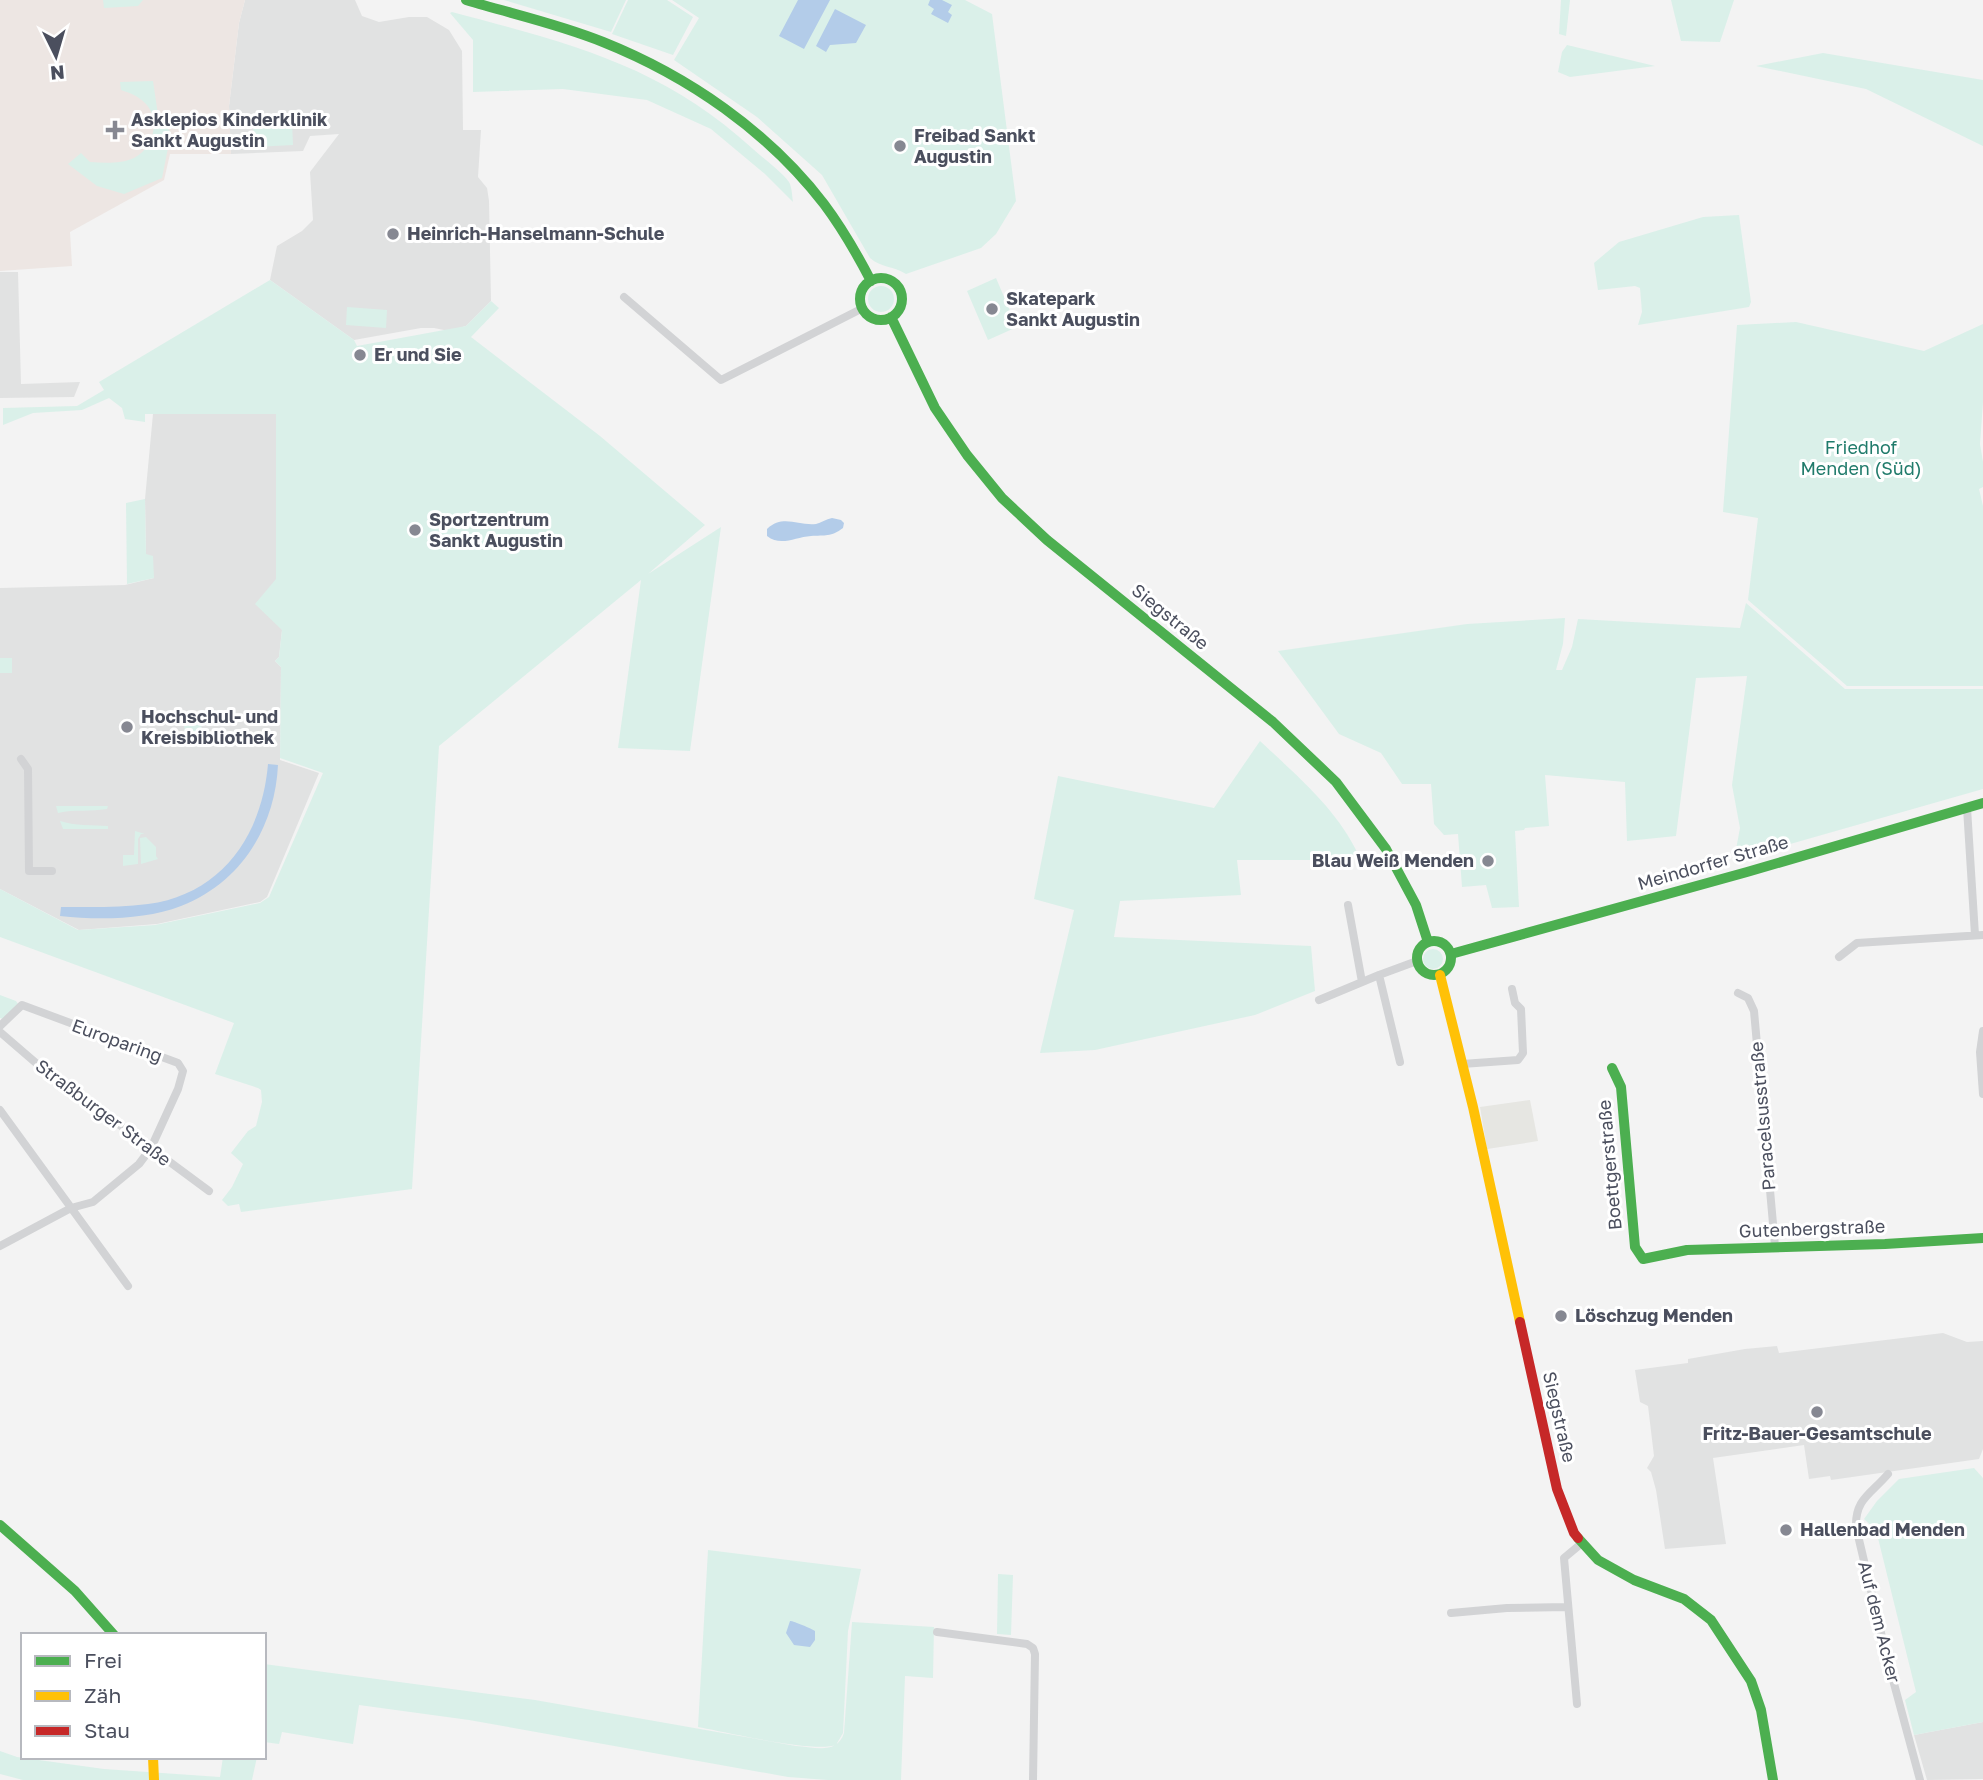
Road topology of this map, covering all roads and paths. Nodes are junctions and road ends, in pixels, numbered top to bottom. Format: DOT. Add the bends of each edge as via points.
graph roads {
  1 [pos="466,0"];
  2 [pos="871,281"];
  3 [pos="624,297"];
  4 [pos="863,309"];
  5 [pos="891,317"];
  6 [pos="21,759"];
  7 [pos="1983,803"];
  8 [pos="1967,808"];
  9 [pos="52,871"];
  10 [pos="1348,905"];
  11 [pos="1979,935"];
  12 [pos="1428,942"];
  13 [pos="1451,954"];
  14 [pos="1839,957"];
  15 [pos="1417,961"];
  16 [pos="1379,975"];
  17 [pos="1440,975"];
  18 [pos="1362,982"];
  19 [pos="1512,989"];
  20 [pos="1738,993"];
  21 [pos="1319,1000"];
  22 [pos="0,1026"];
  23 [pos="1983,1031"];
  24 [pos="0,1032"];
  25 [pos="1399,1062"];
  26 [pos="1462,1064"];
  27 [pos="1612,1068"];
  28 [pos="1983,1094"];
  29 [pos="0,1110"];
  30 [pos="151,1148"];
  31 [pos="209,1191"];
  32 [pos="71,1208"];
  33 [pos="1983,1237"];
  34 [pos="1774,1245"];
  35 [pos="0,1246"];
  36 [pos="1643,1259"];
  37 [pos="128,1286"];
  38 [pos="1888,1475"];
  39 [pos="0,1525"];
  40 [pos="1582,1543"];
  41 [pos="1567,1607"];
  42 [pos="1451,1613"];
  43 [pos="937,1632"];
  44 [pos="112,1633"];
  45 [pos="1577,1704"];
  46 [pos="153,1759"];
  47 [pos="155,1780"];
  48 [pos="1033,1780"];
  49 [pos="1773,1780"];
  50 [pos="1920,1780"];
  1 -- 2 [label="main road" via="601,41 648,61 728,110 810,187 849,240"];
  2 -- 4 [label="main road" via="862,290"];
  2 -- 5 [label="main road" via="891,280 900,290 901,306"];
  3 -- 4 [label="street" via="721,380"];
  4 -- 5 [label="main road" via="878,319"];
  5 -- 12 [label="main road, Siegstraße" via="935,408 1002,498 1047,540 1273,722 1336,782 1386,849 1416,905"];
  6 -- 9 [label="street" via="27,769 29,871"];
  7 -- 8 [label="main road, Meindorfer Straße"];
  8 -- 11 [label="street"];
  8 -- 13 [label="main road, Meindorfer Straße"];
  10 -- 18 [label="street"];
  11 -- 14 [label="street" via="1857,943"];
  12 -- 13 [label="main road" via="1444,944"];
  12 -- 15 [label="main road" via="1418,952"];
  13 -- 17 [label="main road" via="1449,968"];
  15 -- 16 [label="street"];
  15 -- 17 [label="main road" via="1426,974"];
  16 -- 18 [label="street"];
  16 -- 25 [label="street"];
  17 -- 26 [label="main road, Siegstraße"];
  18 -- 21 [label="street"];
  19 -- 26 [label="street" via="1521,1009 1523,1053 1518,1060"];
  20 -- 34 [label="street, Paracelsusstraße" via="1748,998 1754,1011"];
  22 -- 30 [label="street, Europaring" via="22,1005 178,1063 182,1080"];
  23 -- 28 [label="street"];
  24 -- 30 [label="street, Straßburger Straße"];
  26 -- 40 [label="main road, Siegstraße" via="1558,1495"];
  27 -- 36 [label="main road, Boettgerstraße" via="1621,1087 1635,1247"];
  29 -- 32 [label="street"];
  30 -- 31 [label="street, Straßburger Straße"];
  30 -- 32 [label="street, Europaring" via="139,1164 93,1202"];
  32 -- 35 [label="street, Europaring"];
  32 -- 37 [label="street"];
  33 -- 34 [label="main road, Gutenbergstraße"];
  34 -- 36 [label="main road, Gutenbergstraße" via="1687,1250"];
  38 -- 50 [label="street, Auf dem Acker" via="1860,1503 1856,1527"];
  39 -- 44 [label="main road" via="69,1583"];
  40 -- 41 [label="street" via="1564,1558"];
  40 -- 49 [label="main road, Siegstraße" via="1616,1571 1684,1599 1711,1620 1751,1681"];
  41 -- 42 [label="street"];
  41 -- 45 [label="street"];
  43 -- 48 [label="street" via="1033,1648"];
  46 -- 47 [label="main road"];
}
